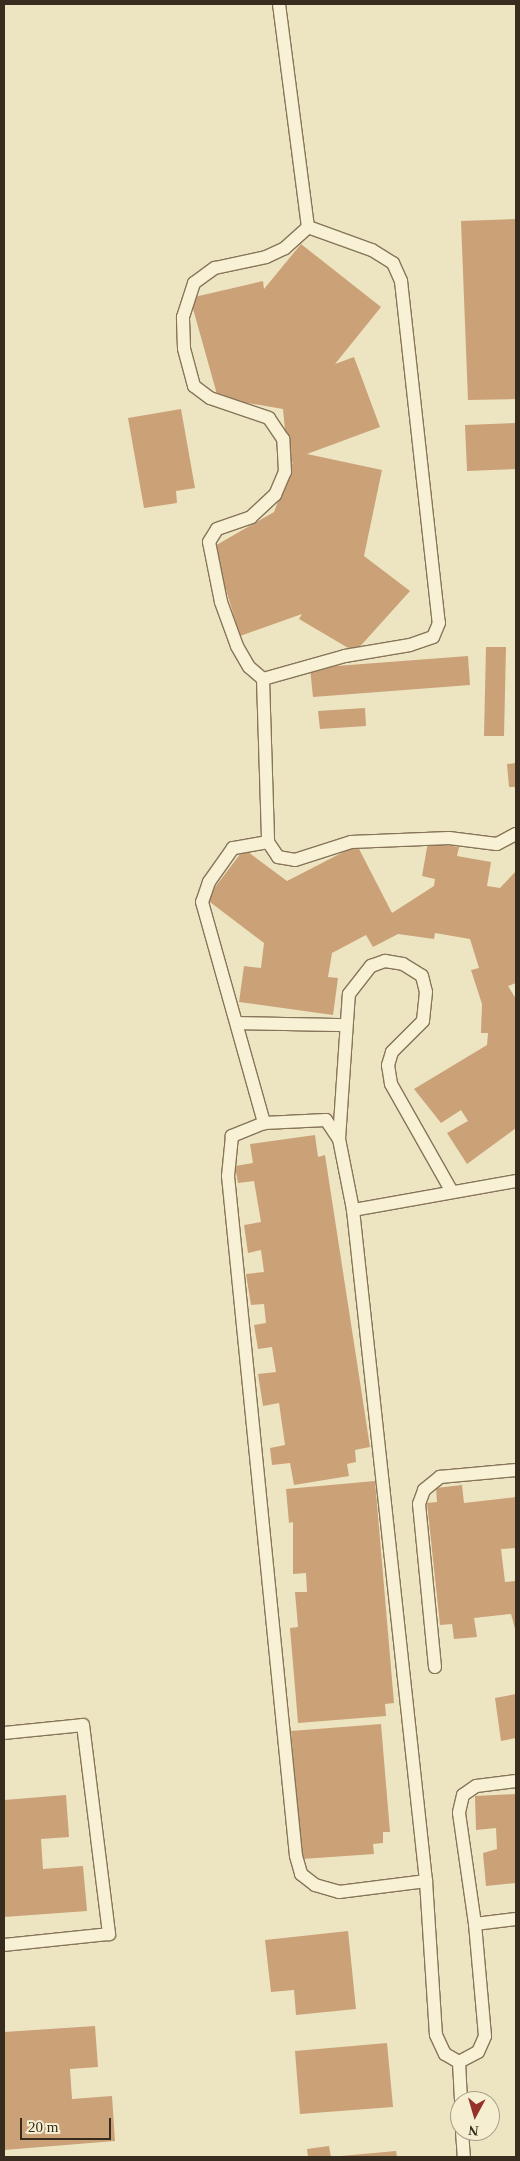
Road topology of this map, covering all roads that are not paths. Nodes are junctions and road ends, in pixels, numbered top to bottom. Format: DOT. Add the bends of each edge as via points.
graph roads {
  1 [pos="279,4"];
  2 [pos="308,227"];
  3 [pos="263,679"];
  4 [pos="516,834"];
  5 [pos="268,842"];
  6 [pos="239,1022"];
  7 [pos="344,1025"];
  8 [pos="264,1123"];
  9 [pos="339,1139"];
  10 [pos="516,1181"];
  11 [pos="452,1192"];
  12 [pos="353,1210"];
  13 [pos="516,1470"];
  14 [pos="435,1667"];
  15 [pos="4,1733"];
  16 [pos="516,1781"];
  17 [pos="426,1881"];
  18 [pos="516,1919"];
  19 [pos="475,1924"];
  20 [pos="4,1945"];
  21 [pos="459,2062"];
  22 [pos="460,2091"];
  23 [pos="463,2141"];
  24 [pos="464,2157"];
  1 -- 2 [label="lane"];
  2 -- 3 [label="lane" via="285,248 266,258 216,268 194,283 183,317 184,348 194,386 210,398 269,418 283,439 285,472 274,495 251,518 218,529 209,542 221,602 238,646 249,667"];
  2 -- 3 [label="lane" via="372,250 393,263 401,281 439,623 433,637 410,645 345,656"];
  3 -- 5 [label="lane"];
  4 -- 5 [label="lane" via="496,844 449,838 351,842 295,860 278,856"];
  5 -- 6 [label="lane" via="233,848 209,882 202,902"];
  6 -- 7 [label="lane"];
  6 -- 8 [label="lane"];
  7 -- 9 [label="lane"];
  7 -- 11 [label="lane" via="349,994 371,966 386,961 404,964 422,976 426,992 422,1021 392,1052 388,1066 391,1084"];
  8 -- 9 [label="lane" via="326,1120"];
  8 -- 17 [label="lane" via="232,1136 228,1176 296,1856 301,1874 315,1885 339,1892"];
  9 -- 12 [label="lane"];
  10 -- 11 [label="lane"];
  11 -- 12 [label="lane"];
  12 -- 17 [label="lane"];
  13 -- 14 [label="lane" via="440,1477 424,1490 419,1504"];
  15 -- 20 [label="lane" via="83,1725 109,1934"];
  16 -- 19 [label="lane" via="476,1786 463,1795 459,1813"];
  17 -- 21 [label="lane" via="436,2035 445,2054"];
  18 -- 19 [label="lane"];
  19 -- 21 [label="lane" via="485,2036 478,2052"];
  21 -- 22 [label="lane"];
  23 -- 24 [label="lane"];
}
